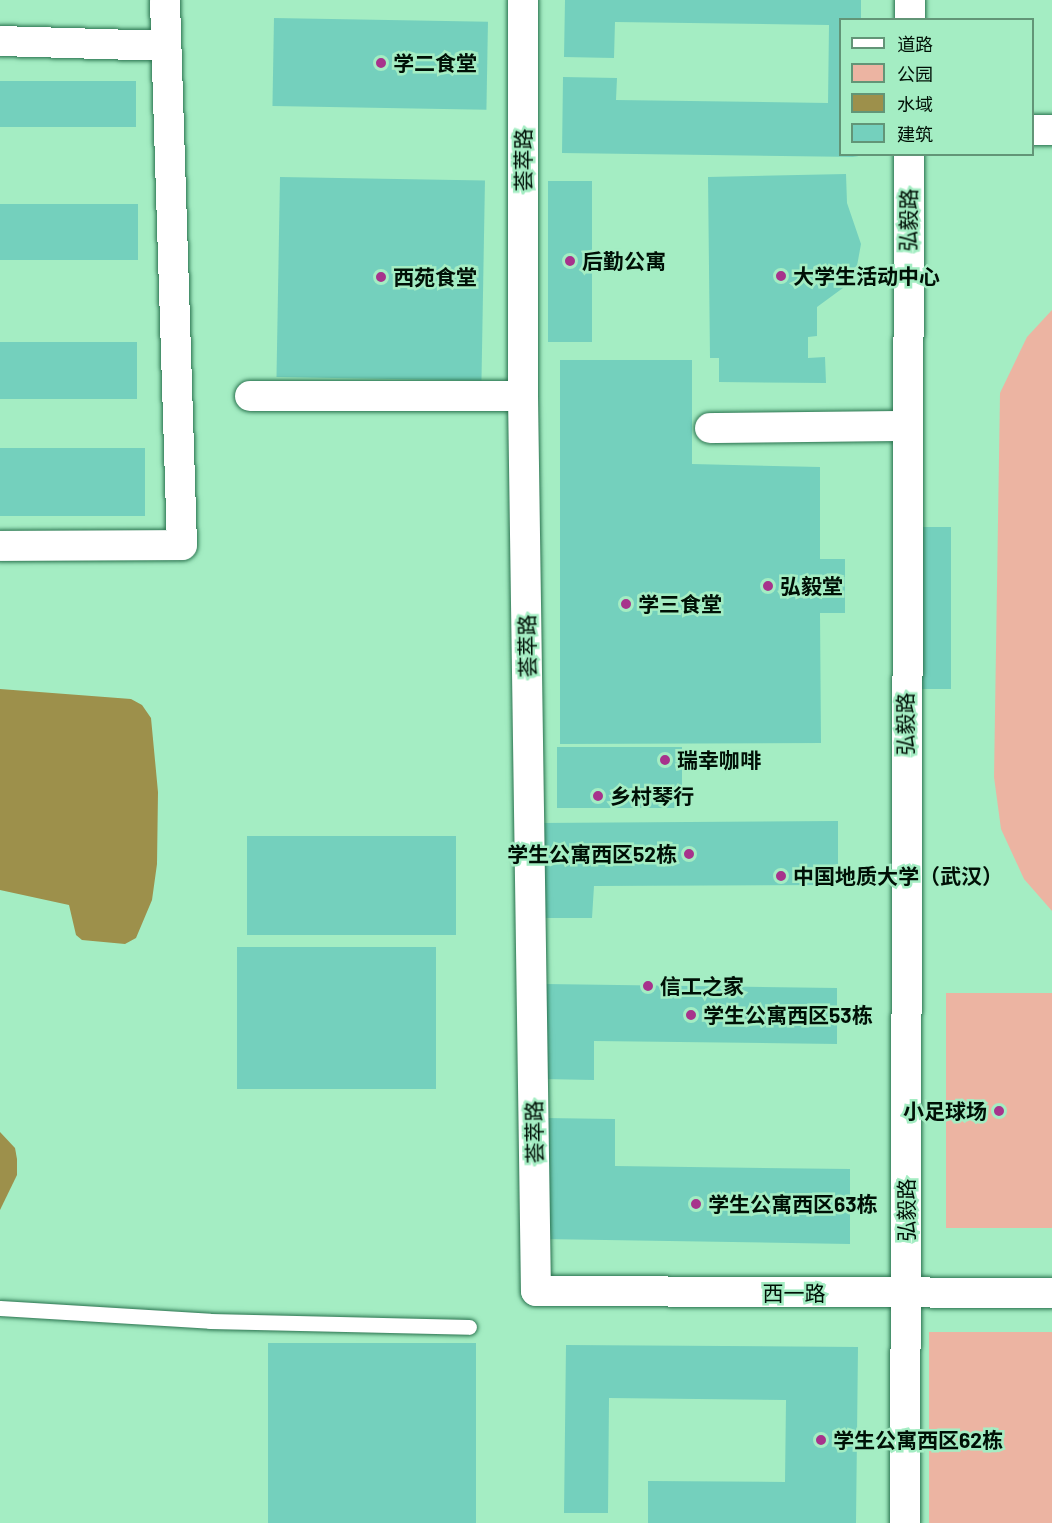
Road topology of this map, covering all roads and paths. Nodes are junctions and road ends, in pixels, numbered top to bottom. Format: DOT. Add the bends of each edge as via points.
graph roads {
  1 [pos="165,0"];
  2 [pos="523,0"];
  3 [pos="910,0"];
  4 [pos="910,18"];
  5 [pos="0,41"];
  6 [pos="164,46"];
  7 [pos="1034,130"];
  8 [pos="1052,130"];
  9 [pos="909,156"];
  10 [pos="250,396"];
  11 [pos="523,396"];
  12 [pos="905,426"];
  13 [pos="710,428"];
  14 [pos="0,546"];
  15 [pos="536,1292"];
  16 [pos="906,1293"];
  17 [pos="1052,1293"];
  18 [pos="0,1308"];
  19 [pos="469,1327"];
  20 [pos="905,1523"];
  1 -- 6 [label="street"];
  2 -- 11 [label="street, 荟萃路"];
  3 -- 4 [label="street"];
  5 -- 6 [label="street"];
  6 -- 14 [label="street" via="182,545"];
  7 -- 8 [label="street"];
  9 -- 12 [label="street, 弘毅路"];
  10 -- 11 [label="street"];
  11 -- 15 [label="street, 荟萃路"];
  12 -- 13 [label="street"];
  12 -- 16 [label="street, 弘毅路"];
  15 -- 16 [label="street, 西一路"];
  16 -- 17 [label="street, 西一路"];
  16 -- 20 [label="street, 弘毅路"];
  18 -- 19 [label="lane" via="210,1321"];
}
